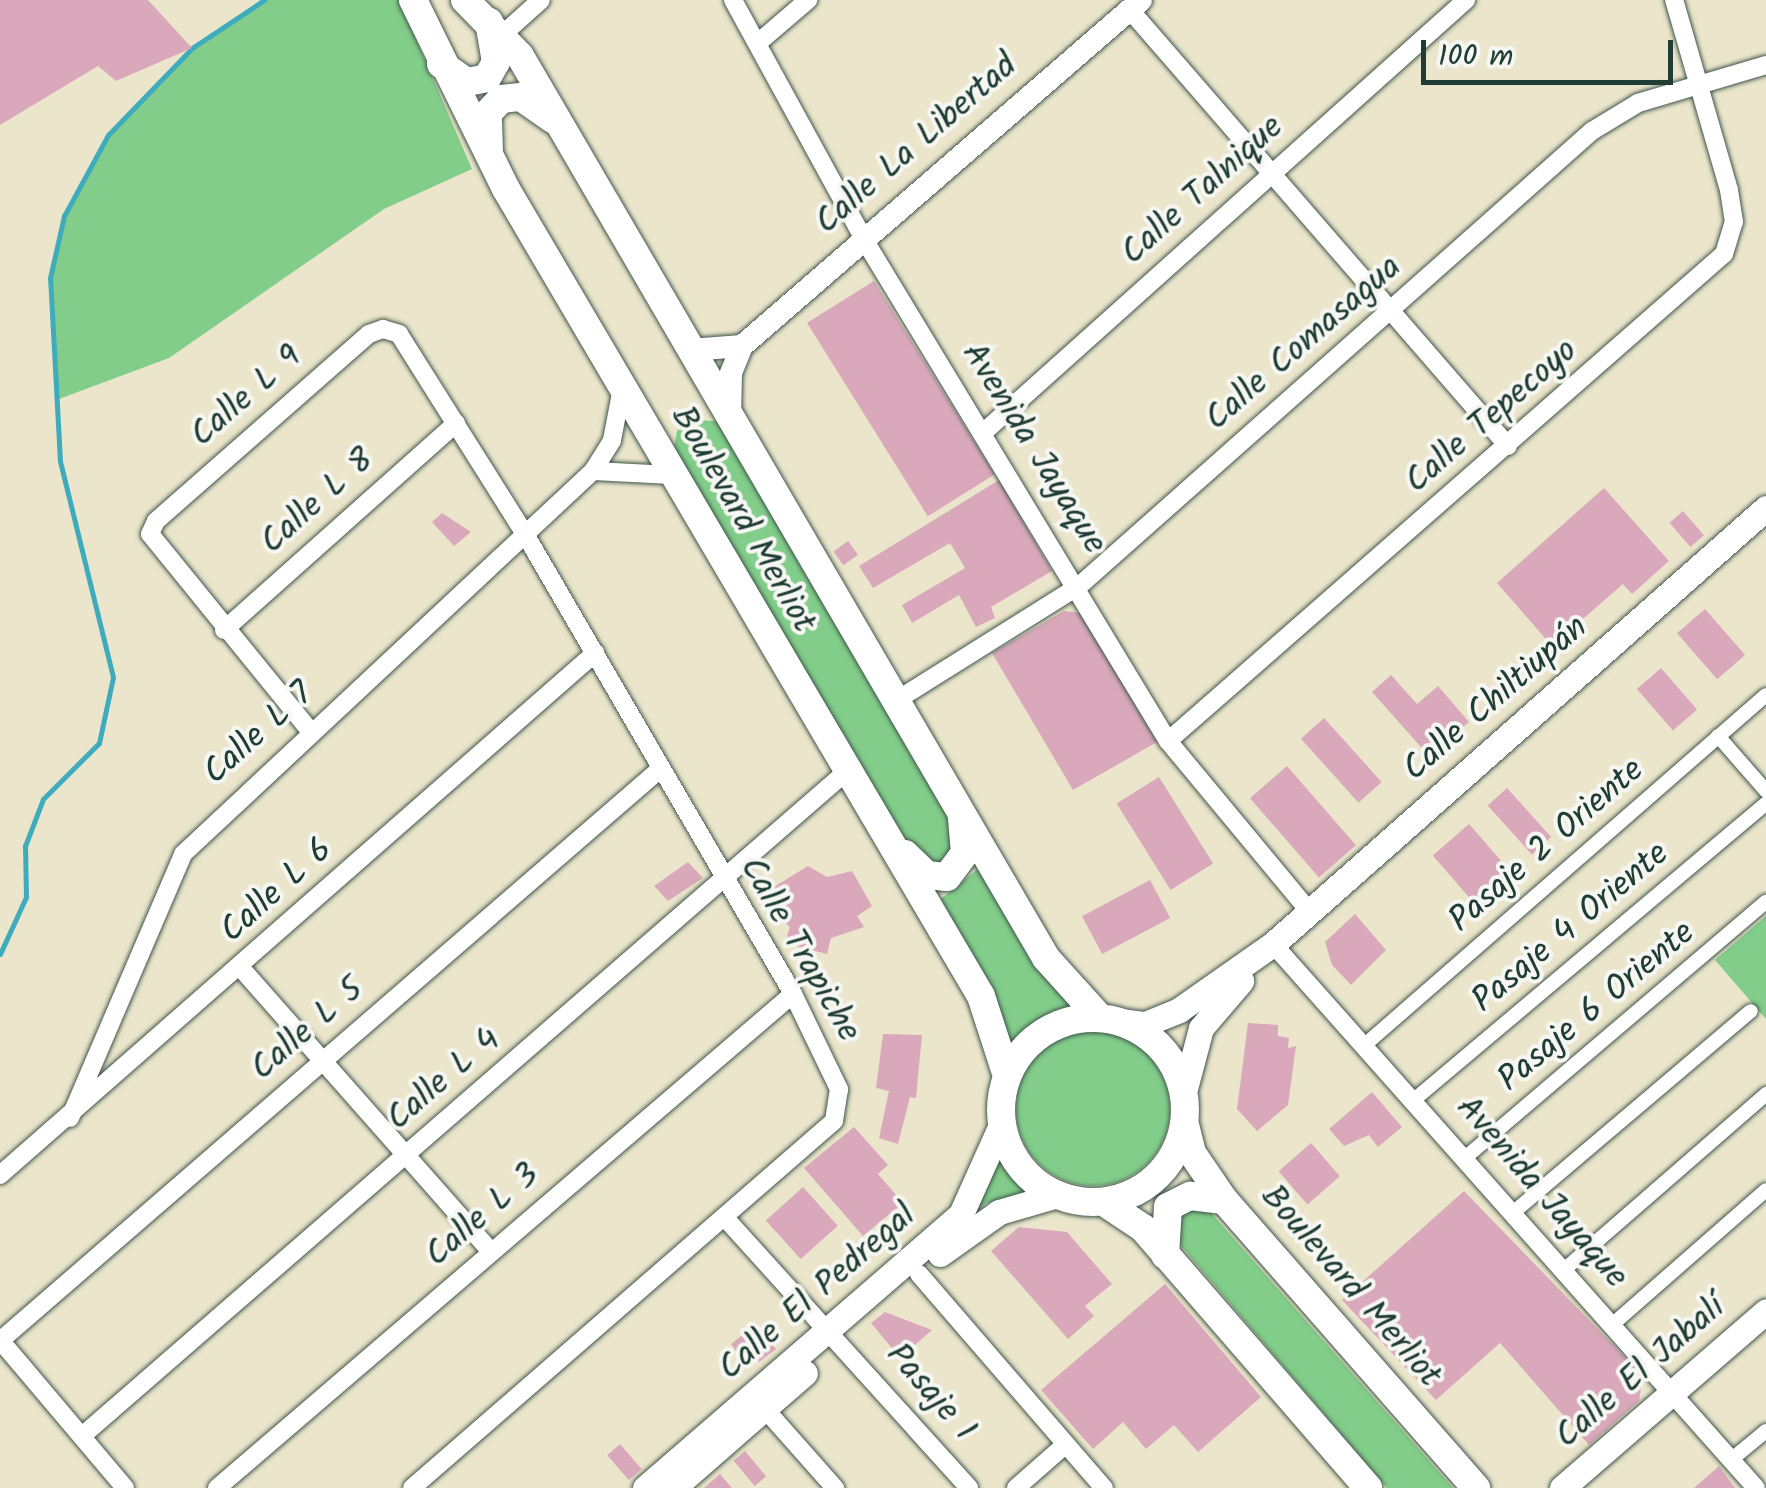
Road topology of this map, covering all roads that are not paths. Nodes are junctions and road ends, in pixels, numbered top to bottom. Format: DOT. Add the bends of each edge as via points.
graph roads {
  1 [pos="413,0"];
  2 [pos="465,0"];
  3 [pos="542,0"];
  4 [pos="733,0"];
  5 [pos="808,0"];
  6 [pos="1466,0"];
  7 [pos="1674,0"];
  8 [pos="1135,5"];
  9 [pos="496,28"];
  10 [pos="759,42"];
  11 [pos="440,63"];
  12 [pos="1766,65"];
  13 [pos="1698,84"];
  14 [pos="559,122"];
  15 [pos="491,161"];
  16 [pos="1272,172"];
  17 [pos="862,236"];
  18 [pos="1392,310"];
  19 [pos="399,334"];
  20 [pos="742,346"];
  21 [pos="690,350"];
  22 [pos="622,388"];
  23 [pos="730,420"];
  24 [pos="456,423"];
  25 [pos="985,432"];
  26 [pos="1508,446"];
  27 [pos="593,470"];
  28 [pos="672,475"];
  29 [pos="1766,508"];
  30 [pos="525,534"];
  31 [pos="1079,586"];
  32 [pos="224,630"];
  33 [pos="595,653"];
  34 [pos="1766,695"];
  35 [pos="897,700"];
  36 [pos="311,732"];
  37 [pos="1718,736"];
  38 [pos="1168,741"];
  39 [pos="659,770"];
  40 [pos="846,771"];
  41 [pos="1766,790"];
  42 [pos="1766,802"];
  43 [pos="962,814"];
  44 [pos="890,839"];
  45 [pos="722,882"];
  46 [pos="1766,902"];
  47 [pos="1309,911"];
  48 [pos="1274,944"];
  49 [pos="240,967"];
  50 [pos="792,994"];
  51 [pos="1751,1012"];
  52 [pos="1122,1021"];
  53 [pos="1367,1043"];
  54 [pos="322,1061"];
  55 [pos="1007,1076"];
  56 [pos="1184,1092"];
  57 [pos="1766,1094"];
  58 [pos="1415,1098"];
  59 [pos="70,1118"];
  60 [pos="1002,1125"];
  61 [pos="1184,1125"];
  62 [pos="406,1155"];
  63 [pos="1466,1157"];
  64 [pos="0,1175"];
  65 [pos="1766,1190"];
  66 [pos="1057,1195"];
  67 [pos="1224,1200"];
  68 [pos="1104,1202"];
  69 [pos="1515,1212"];
  70 [pos="727,1220"];
  71 [pos="491,1252"];
  72 [pos="1166,1255"];
  73 [pos="1565,1269"];
  74 [pos="919,1274"];
  75 [pos="1766,1310"];
  76 [pos="1613,1324"];
  77 [pos="836,1335"];
  78 [pos="0,1340"];
  79 [pos="1673,1392"];
  80 [pos="765,1409"];
  81 [pos="1766,1431"];
  82 [pos="82,1436"];
  83 [pos="1065,1445"];
  84 [pos="1732,1460"];
  85 [pos="125,1488"];
  86 [pos="216,1488"];
  87 [pos="412,1488"];
  88 [pos="645,1488"];
  89 [pos="673,1488"];
  90 [pos="835,1488"];
  91 [pos="969,1488"];
  92 [pos="1016,1488"];
  93 [pos="1104,1488"];
  94 [pos="1368,1488"];
  95 [pos="1476,1488"];
  96 [pos="1562,1488"];
  97 [pos="1756,1488"];
  1 -- 11 [label="main road, Boulevard Merliot"];
  2 -- 9 [label="main road, Boulevard Merliot"];
  3 -- 9 [label="street"];
  4 -- 10 [label="street, Avenida Jayaque"];
  5 -- 10 [label="street"];
  6 -- 16 [label="street, Calle Talnique"];
  7 -- 13 [label="street, Calle Tepecoyo"];
  8 -- 16 [label="street"];
  8 -- 17 [label="street, Calle La Libertad"];
  9 -- 11 [label="main road" via="496,62 487,78 466,82"];
  9 -- 14 [label="main road, Boulevard Merliot"];
  10 -- 17 [label="street, Avenida Jayaque"];
  11 -- 15 [label="main road, Boulevard Merliot"];
  12 -- 13 [label="street, Calle Comasagua"];
  13 -- 18 [label="street, Calle Comasagua" via="1638,103 1592,132"];
  13 -- 26 [label="street, Calle Tepecoyo" via="1734,222 1724,254"];
  14 -- 15 [label="main road" via="521,98 501,99 488,113"];
  14 -- 21 [label="main road, Boulevard Merliot"];
  15 -- 22 [label="main road, Boulevard Merliot"];
  16 -- 18 [label="street"];
  16 -- 25 [label="street, Calle Talnique"];
  17 -- 20 [label="street, Calle La Libertad"];
  17 -- 25 [label="street, Avenida Jayaque"];
  18 -- 26 [label="street"];
  18 -- 31 [label="street, Calle Comasagua"];
  19 -- 24 [label="street, Calle Trapiche"];
  19 -- 32 [label="street, Calle L 9" via="368,334 156,521 150,534"];
  20 -- 21 [label="street"];
  20 -- 23 [label="street" via="728,392"];
  21 -- 23 [label="main road, Boulevard Merliot"];
  22 -- 27 [label="street, Calle L 7" via="612,440"];
  22 -- 28 [label="main road, Boulevard Merliot"];
  23 -- 35 [label="main road, Boulevard Merliot"];
  24 -- 30 [label="street, Calle Trapiche"];
  24 -- 32 [label="street, Calle L 8"];
  25 -- 31 [label="street, Avenida Jayaque"];
  26 -- 38 [label="street, Calle Tepecoyo"];
  27 -- 28 [label="street"];
  27 -- 30 [label="street, Calle L 7"];
  28 -- 40 [label="main road, Boulevard Merliot"];
  29 -- 47 [label="main road, Calle Chiltiupán"];
  30 -- 33 [label="street, Calle Trapiche"];
  30 -- 36 [label="street, Calle L 7"];
  31 -- 35 [label="street, Calle Comasagua"];
  31 -- 38 [label="street, Avenida Jayaque"];
  32 -- 36 [label="street"];
  33 -- 39 [label="street, Calle Trapiche"];
  33 -- 49 [label="street, Calle L 6"];
  34 -- 37 [label="street, Pasaje 2 Oriente"];
  35 -- 43 [label="main road, Boulevard Merliot"];
  36 -- 59 [label="street, Calle L 7" via="183,854"];
  37 -- 41 [label="street"];
  37 -- 53 [label="street, Pasaje 2 Oriente"];
  38 -- 47 [label="street, Avenida Jayaque"];
  39 -- 45 [label="street, Calle Trapiche"];
  39 -- 54 [label="street, Calle L 5"];
  40 -- 44 [label="main road, Boulevard Merliot"];
  40 -- 45 [label="street, Calle L 4"];
  42 -- 58 [label="street, Pasaje 4 Oriente"];
  43 -- 44 [label="main road" via="966,853 947,877 927,875"];
  43 -- 52 [label="main road, Boulevard Merliot" via="1061,981"];
  44 -- 55 [label="main road, Boulevard Merliot" via="980,996"];
  45 -- 50 [label="street, Calle Trapiche"];
  45 -- 62 [label="street, Calle L 4"];
  46 -- 63 [label="street, Pasaje 6 Oriente"];
  47 -- 48 [label="main road, Calle Chiltiupán"];
  48 -- 52 [label="main road, Calle Chiltiupán" via="1214,989"];
  48 -- 53 [label="street, Avenida Jayaque"];
  48 -- 56 [label="main road, Calle Chiltiupán" via="1201,1028"];
  49 -- 54 [label="street"];
  49 -- 59 [label="street, Calle L 6"];
  50 -- 70 [label="street, Calle Trapiche" via="841,1106 834,1121"];
  50 -- 71 [label="street, Calle L 3"];
  51 -- 69 [label="street"];
  52 -- 55 [label="main road" via="1044,1032"];
  52 -- 56 [label="main road" via="1168,1055"];
  53 -- 58 [label="street, Avenida Jayaque"];
  54 -- 62 [label="street"];
  54 -- 78 [label="street, Calle L 5"];
  55 -- 60 [label="main road"];
  56 -- 61 [label="main road"];
  57 -- 73 [label="street"];
  58 -- 63 [label="street, Avenida Jayaque"];
  59 -- 64 [label="street, Calle L 6"];
  60 -- 66 [label="main road" via="1020,1167"];
  60 -- 77 [label="main road, Calle El Pedregal" via="960,1214"];
  61 -- 67 [label="main road, Boulevard Merliot" via="1192,1152"];
  61 -- 68 [label="main road" via="1178,1148 1148,1184"];
  62 -- 71 [label="street"];
  62 -- 82 [label="street, Calle L 4"];
  63 -- 69 [label="street, Avenida Jayaque"];
  65 -- 76 [label="street"];
  66 -- 68 [label="main road"];
  66 -- 74 [label="main road, Calle El Pedregal" via="999,1212"];
  67 -- 72 [label="main road" via="1190,1196 1168,1207"];
  67 -- 95 [label="main road, Boulevard Merliot"];
  68 -- 72 [label="main road" via="1143,1228"];
  69 -- 73 [label="street, Avenida Jayaque"];
  70 -- 77 [label="street, Pasaje 1"];
  70 -- 87 [label="street, Calle Trapiche"];
  71 -- 86 [label="street, Calle L 3"];
  72 -- 94 [label="main road"];
  73 -- 76 [label="street, Avenida Jayaque"];
  74 -- 77 [label="main road, Calle El Pedregal"];
  74 -- 83 [label="street"];
  75 -- 79 [label="main road, Calle El Jabalí"];
  76 -- 79 [label="street, Avenida Jayaque"];
  77 -- 80 [label="main road, Calle El Pedregal"];
  77 -- 88 [label="main road, Calle El Pedregal"];
  77 -- 91 [label="street, Pasaje 1"];
  78 -- 82 [label="street"];
  79 -- 84 [label="street, Avenida Jayaque"];
  79 -- 96 [label="main road, Calle El Jabalí"];
  80 -- 89 [label="main road, Calle El Pedregal"];
  80 -- 90 [label="street"];
  81 -- 84 [label="street"];
  82 -- 85 [label="street"];
  83 -- 92 [label="street"];
  83 -- 93 [label="street"];
  84 -- 97 [label="street, Avenida Jayaque"];
}
